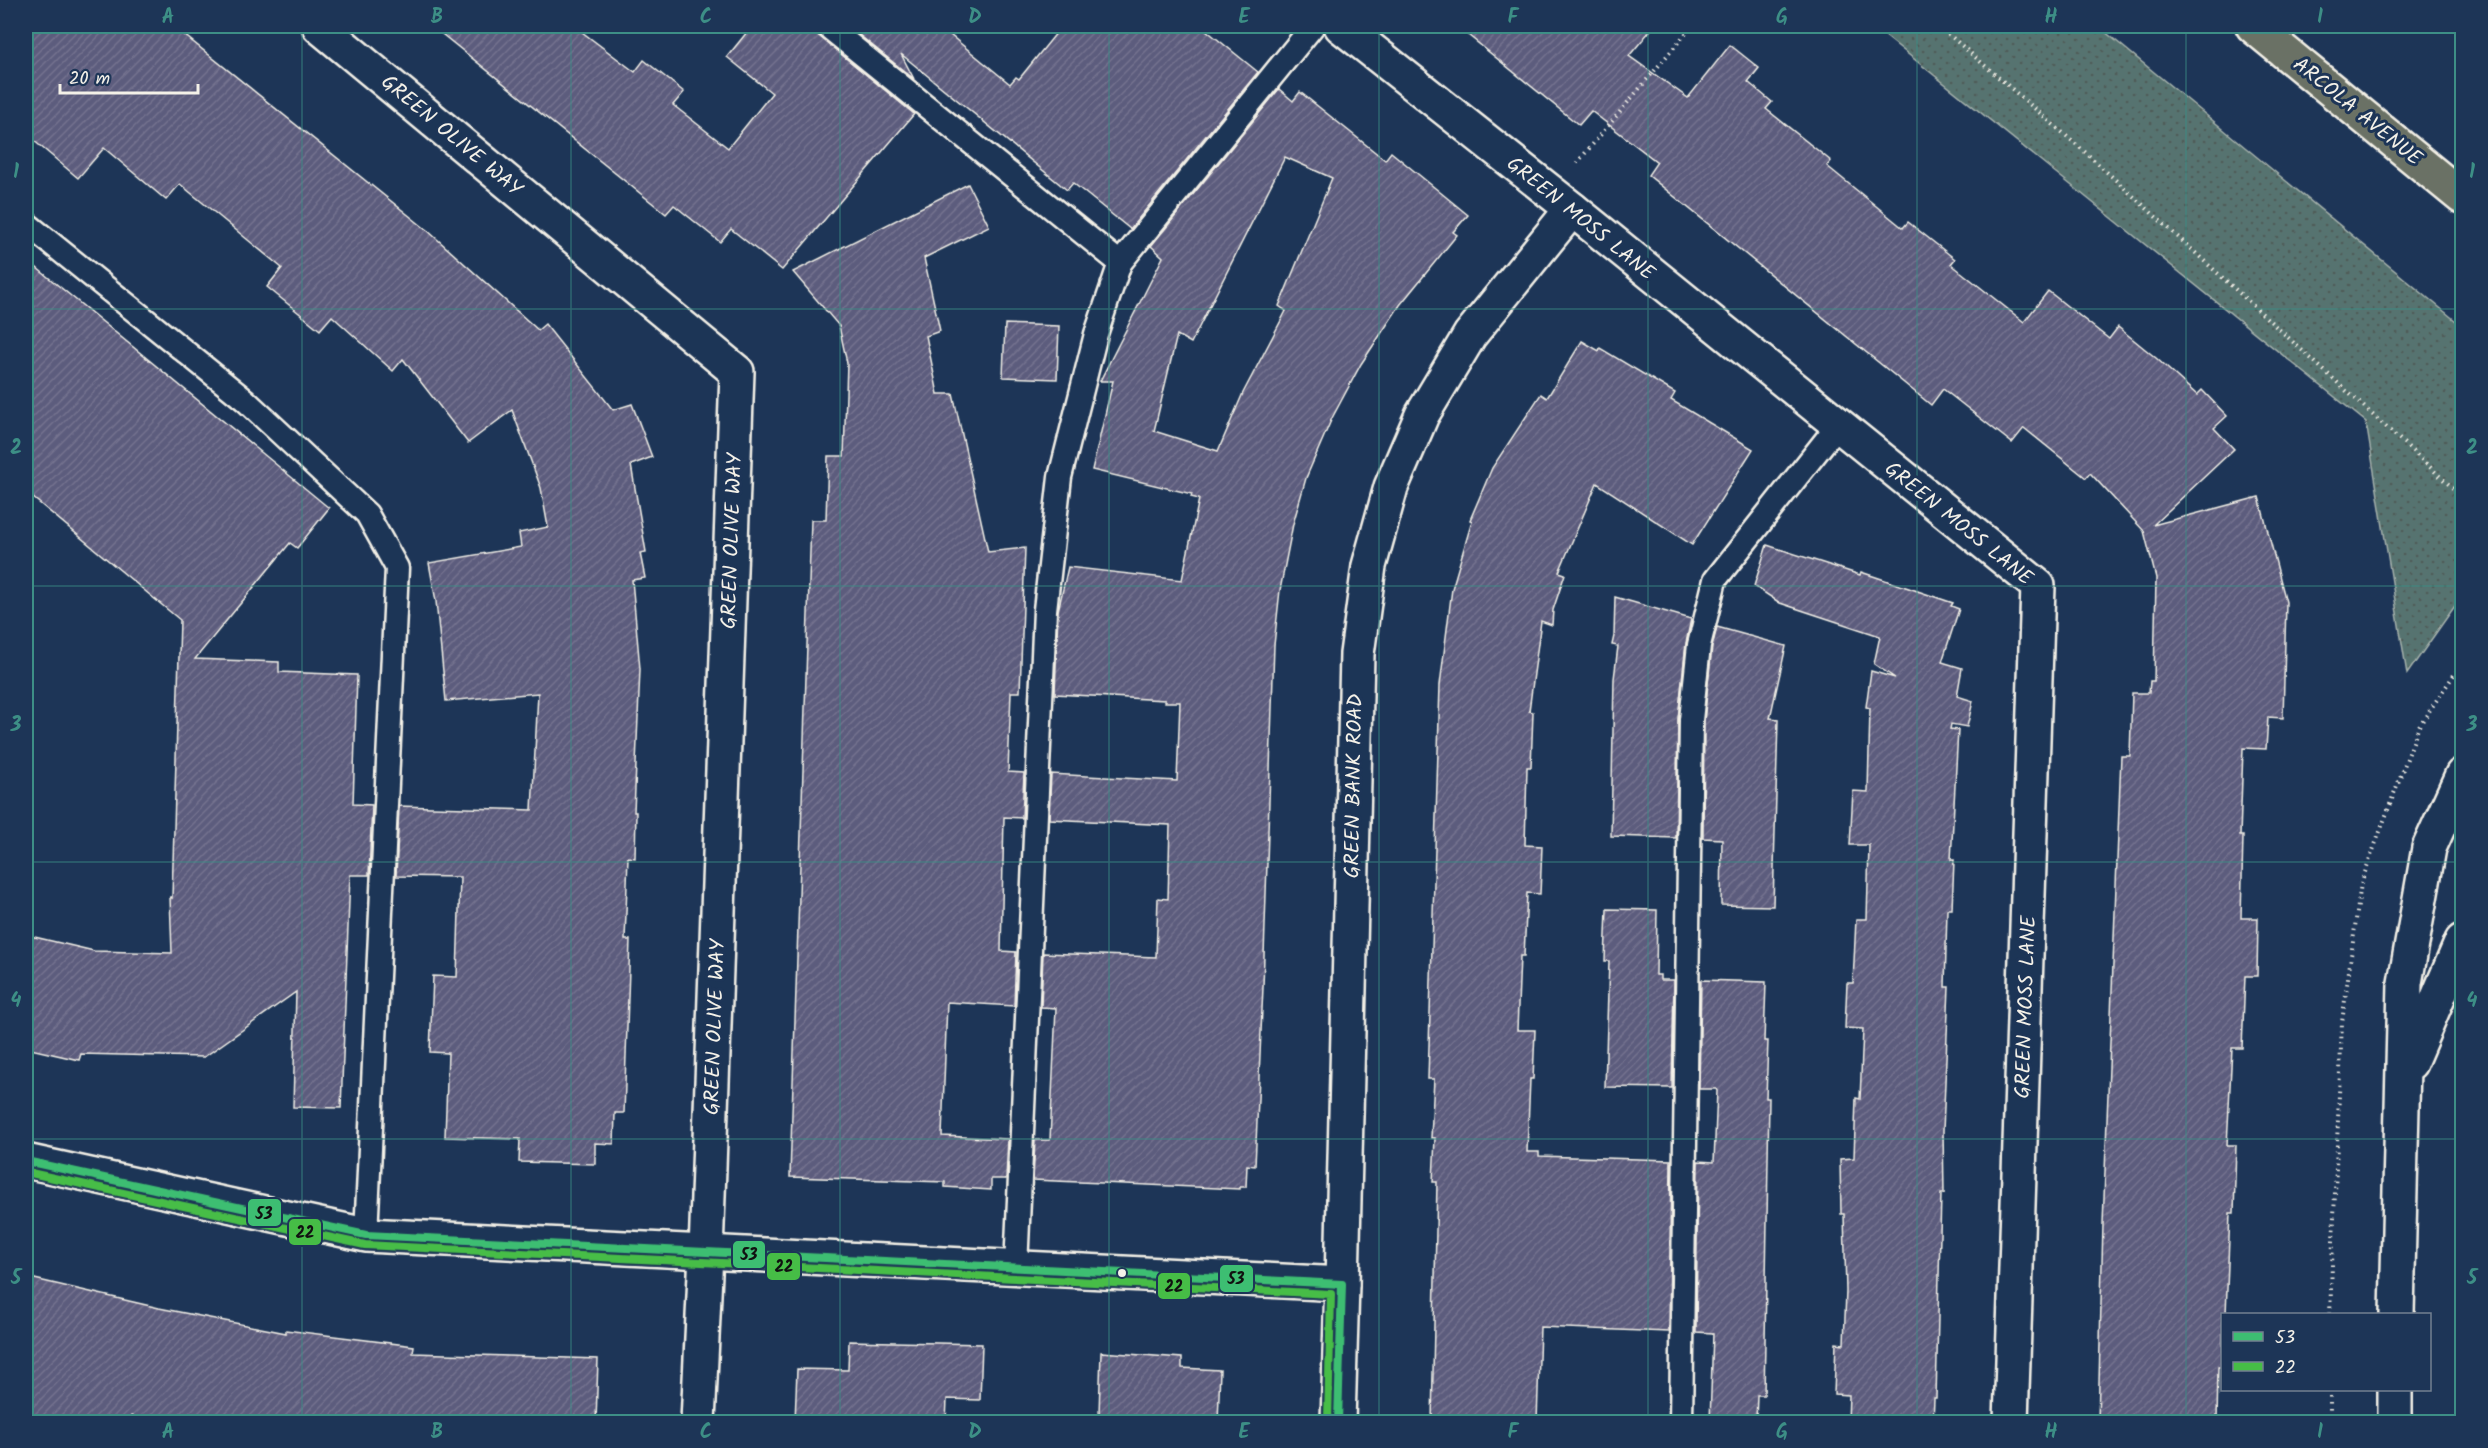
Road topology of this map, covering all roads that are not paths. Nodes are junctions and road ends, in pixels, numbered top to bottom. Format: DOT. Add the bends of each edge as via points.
graph roads {
  1 [pos="320,26"];
  2 [pos="827,26"];
  3 [pos="1313,26"];
  4 [pos="1341,26"];
  5 [pos="2253,26"];
  6 [pos="2463,197"];
  7 [pos="1562,202"];
  8 [pos="26,223"];
  9 [pos="1120,263"];
  10 [pos="1838,425"];
  11 [pos="2463,775"];
  12 [pos="2463,940"];
  13 [pos="2402,1081"];
  14 [pos="26,1161"];
  15 [pos="366,1234"];
  16 [pos="706,1253"];
  17 [pos="1016,1268"];
  18 [pos="1341,1284"];
  19 [pos="2397,1313"];
  20 [pos="2395,1391"];
  21 [pos="698,1422"];
  22 [pos="1338,1422"];
  23 [pos="1681,1422"];
  24 [pos="2011,1422"];
  25 [pos="2395,1422"];
  1 -- 16 [label="street, GREEN OLIVE WAY" via="738,372"];
  2 -- 9 [label="lane"];
  3 -- 9 [label="lane"];
  4 -- 7 [label="street, GREEN MOSS LANE"];
  5 -- 6 [label="main road, ARCOLA AVENUE"];
  7 -- 10 [label="street, GREEN MOSS LANE"];
  7 -- 18 [label="street, GREEN BANK ROAD" via="1470,335 1422,415 1391,487 1369,566 1357,654"];
  8 -- 15 [label="lane" via="245,400 368,514 398,568"];
  9 -- 17 [label="lane" via="1096,334 1060,477 1045,610"];
  10 -- 23 [label="lane" via="1715,580 1699,645 1691,720"];
  10 -- 24 [label="street, GREEN MOSS LANE" via="2038,586"];
  11 -- 13 [label="street" via="2429,848 2405,983"];
  12 -- 13 [label="street"];
  13 -- 19 [label="street"];
  14 -- 15 [label="street"];
  15 -- 16 [label="street"];
  16 -- 17 [label="street"];
  16 -- 21 [label="street"];
  17 -- 18 [label="street"];
  18 -- 22 [label="street, GREEN BANK ROAD"];
  20 -- 25 [label="street"];
}
